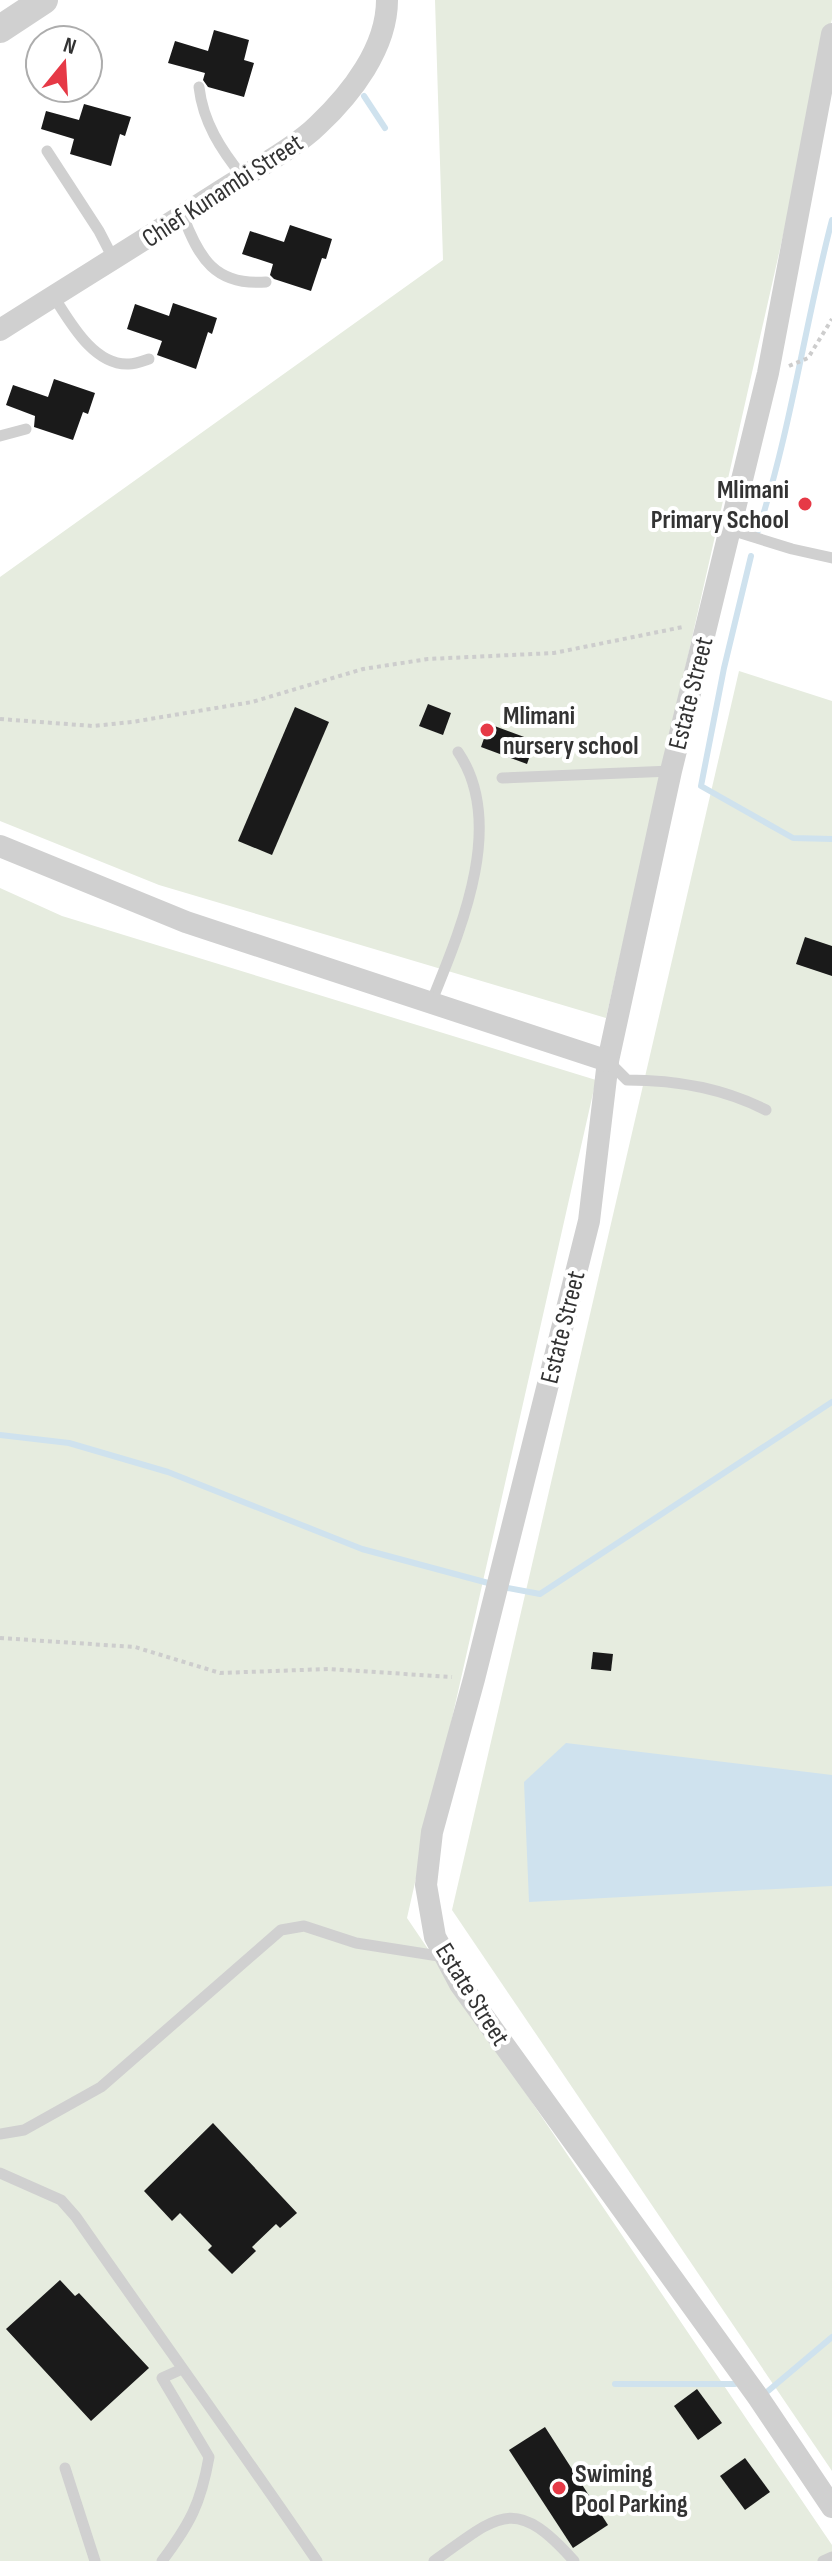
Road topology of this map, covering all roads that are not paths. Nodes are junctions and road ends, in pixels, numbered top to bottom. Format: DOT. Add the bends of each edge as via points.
graph roads {
  1 [pos="44,0"];
  2 [pos="387,0"];
  3 [pos="0,29"];
  4 [pos="832,34"];
  5 [pos="199,87"];
  6 [pos="47,151"];
  7 [pos="243,177"];
  8 [pos="183,216"];
  9 [pos="114,260"];
  10 [pos="266,282"];
  11 [pos="54,297"];
  12 [pos="0,330"];
  13 [pos="149,359"];
  14 [pos="26,429"];
  15 [pos="0,436"];
  16 [pos="731,530"];
  17 [pos="832,558"];
  18 [pos="458,752"];
  19 [pos="671,771"];
  20 [pos="502,778"];
  21 [pos="0,846"];
  22 [pos="431,1003"];
  23 [pos="608,1061"];
  24 [pos="766,1110"];
  25 [pos="446,1958"];
  26 [pos="0,2134"];
  27 [pos="0,2173"];
  28 [pos="182,2369"];
  29 [pos="65,2468"];
  30 [pos="832,2507"];
  31 [pos="832,2557"];
  32 [pos="95,2561"];
  33 [pos="162,2561"];
  34 [pos="317,2561"];
  35 [pos="434,2561"];
  36 [pos="574,2561"];
  37 [pos="823,2561"];
  1 -- 3 [label="street"];
  2 -- 7 [label="street, Chief Kunambi Street" via="376,49 347,94 316,127"];
  4 -- 16 [label="street, Estate Street" via="768,373"];
  5 -- 7 [label="lane" via="208,123"];
  6 -- 9 [label="lane"];
  7 -- 8 [label="street, Chief Kunambi Street"];
  8 -- 9 [label="street, Chief Kunambi Street"];
  8 -- 10 [label="lane" via="212,268 236,281"];
  9 -- 11 [label="street, Chief Kunambi Street"];
  11 -- 12 [label="street, Chief Kunambi Street"];
  11 -- 13 [label="lane" via="96,351 129,364"];
  14 -- 15 [label="lane"];
  16 -- 17 [label="lane"];
  16 -- 19 [label="street, Estate Street"];
  18 -- 22 [label="lane" via="470,770 479,814 478,852 454,947"];
  19 -- 20 [label="lane"];
  19 -- 23 [label="street, Estate Street"];
  21 -- 22 [label="street" via="186,922"];
  22 -- 23 [label="street"];
  23 -- 24 [label="lane" via="627,1080 717,1091"];
  23 -- 25 [label="street, Estate Street" via="589,1221 432,1832 426,1885 435,1937"];
  25 -- 26 [label="lane" via="356,1943 304,1926 281,1930 101,2087 24,2130"];
  25 -- 30 [label="street, Estate Street"];
  27 -- 28 [label="lane" via="61,2200"];
  28 -- 33 [label="lane" via="162,2378 209,2457 203,2493 185,2531"];
  28 -- 34 [label="lane"];
  29 -- 32 [label="lane"];
  31 -- 37 [label="lane"];
  35 -- 36 [label="lane" via="485,2525 509,2517 530,2520"];
}
